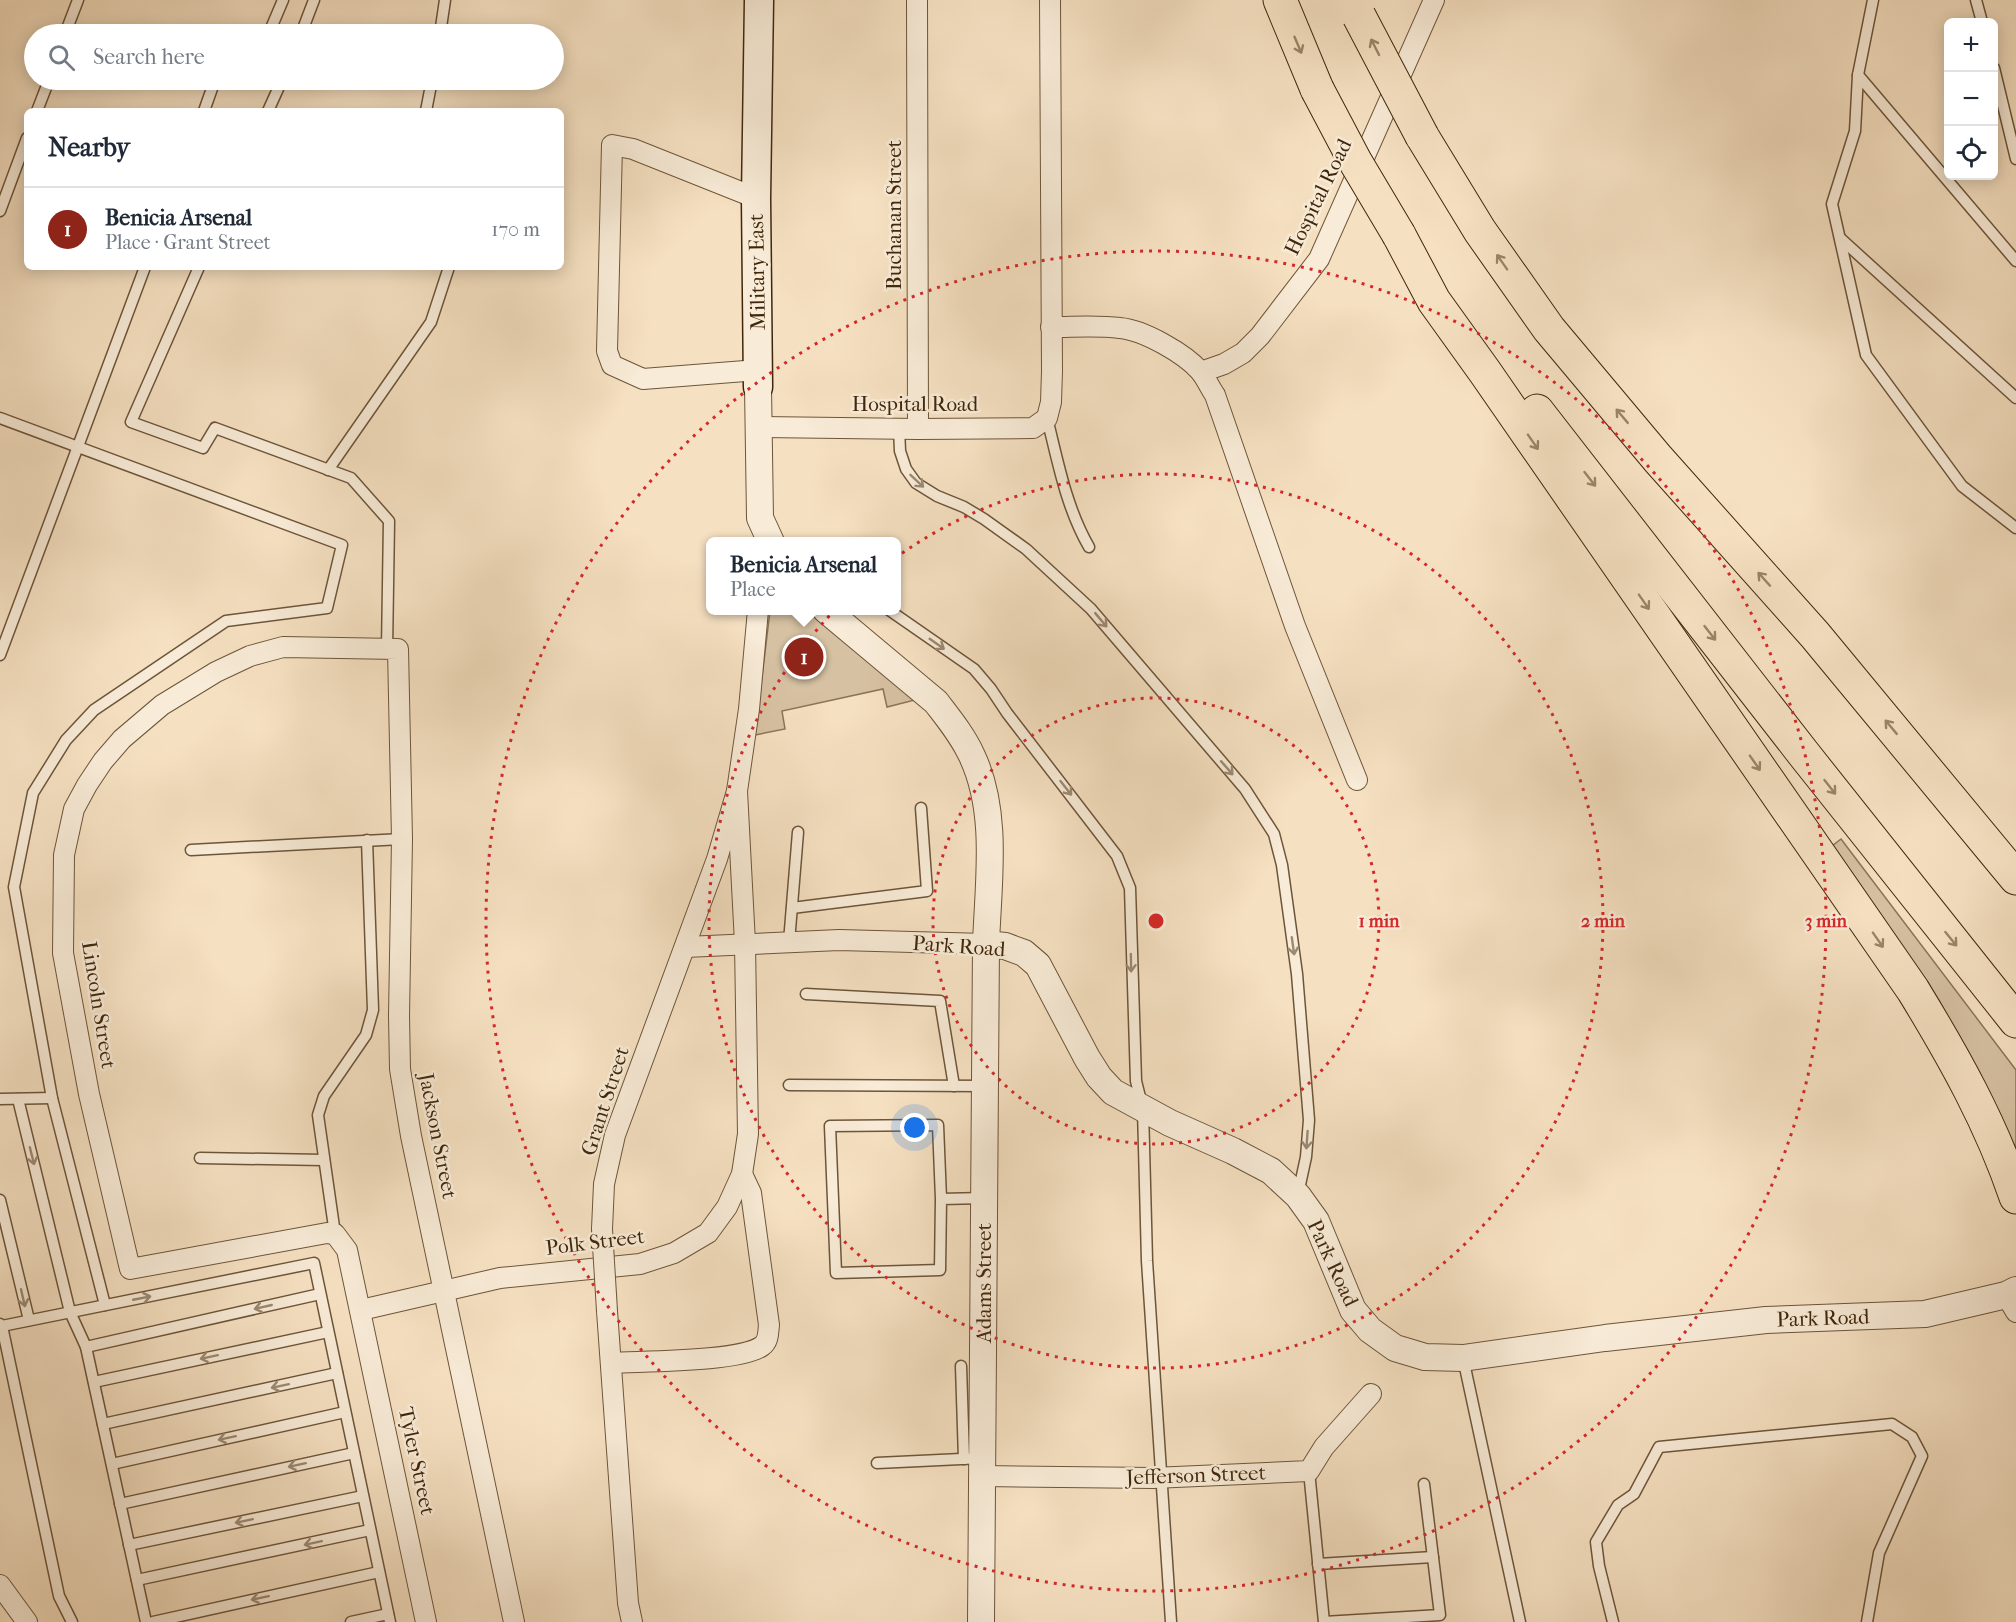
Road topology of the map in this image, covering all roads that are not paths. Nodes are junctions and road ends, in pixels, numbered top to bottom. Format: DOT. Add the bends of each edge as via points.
graph roads {
  1 [pos="78,0"];
  2 [pos="283,0"];
  3 [pos="314,0"];
  4 [pos="445,0"];
  5 [pos="759,0"];
  6 [pos="917,0"];
  7 [pos="1050,0"];
  8 [pos="1280,0"];
  9 [pos="1434,0"];
  10 [pos="1873,0"];
  11 [pos="1976,0"];
  12 [pos="1356,8"];
  13 [pos="1981,18"];
  14 [pos="69,24"];
  15 [pos="273,24"];
  16 [pos="305,24"];
  17 [pos="441,24"];
  18 [pos="1995,72"];
  19 [pos="1858,75"];
  20 [pos="45,90"];
  21 [pos="211,90"];
  22 [pos="277,90"];
  23 [pos="430,90"];
  24 [pos="38,108"];
  25 [pos="205,108"];
  26 [pos="269,108"];
  27 [pos="427,108"];
  28 [pos="24,146"];
  29 [pos="2015,154"];
  30 [pos="756,198"];
  31 [pos="0,211"];
  32 [pos="1399,235"];
  33 [pos="1840,238"];
  34 [pos="2016,261"];
  35 [pos="144,270"];
  36 [pos="198,270"];
  37 [pos="448,270"];
  38 [pos="1051,327"];
  39 [pos="1201,372"];
  40 [pos="758,378"];
  41 [pos="2016,398"];
  42 [pos="0,418"];
  43 [pos="1047,418"];
  44 [pos="759,427"];
  45 [pos="908,429"];
  46 [pos="78,447"];
  47 [pos="328,470"];
  48 [pos="2016,528"];
  49 [pos="769,537"];
  50 [pos="1089,547"];
  51 [pos="758,615"];
  52 [pos="832,615"];
  53 [pos="896,615"];
  54 [pos="393,649"];
  55 [pos="0,655"];
  56 [pos="1929,772"];
  57 [pos="1357,780"];
  58 [pos="737,791"];
  59 [pos="921,808"];
  60 [pos="798,832"];
  61 [pos="402,839"];
  62 [pos="367,840"];
  63 [pos="191,850"];
  64 [pos="2016,855"];
  65 [pos="2016,878"];
  66 [pos="792,908"];
  67 [pos="789,942"];
  68 [pos="745,943"];
  69 [pos="986,944"];
  70 [pos="685,946"];
  71 [pos="806,993"];
  72 [pos="2016,1021"];
  73 [pos="789,1085"];
  74 [pos="954,1086"];
  75 [pos="985,1086"];
  76 [pos="52,1098"];
  77 [pos="0,1099"];
  78 [pos="18,1099"];
  79 [pos="1143,1109"];
  80 [pos="200,1158"];
  81 [pos="324,1160"];
  82 [pos="742,1174"];
  83 [pos="2012,1186"];
  84 [pos="1298,1196"];
  85 [pos="941,1198"];
  86 [pos="984,1198"];
  87 [pos="0,1200"];
  88 [pos="335,1234"];
  89 [pos="445,1291"];
  90 [pos="320,1294"];
  91 [pos="2013,1299"];
  92 [pos="105,1305"];
  93 [pos="360,1310"];
  94 [pos="70,1312"];
  95 [pos="29,1320"];
  96 [pos="1,1325"];
  97 [pos="328,1332"];
  98 [pos="86,1347"];
  99 [pos="1463,1358"];
  100 [pos="611,1363"];
  101 [pos="961,1366"];
  102 [pos="337,1373"];
  103 [pos="94,1382"];
  104 [pos="1371,1394"];
  105 [pos="345,1412"];
  106 [pos="103,1424"];
  107 [pos="354,1453"];
  108 [pos="877,1463"];
  109 [pos="112,1464"];
  110 [pos="976,1464"];
  111 [pos="1309,1471"];
  112 [pos="1161,1478"];
  113 [pos="1424,1484"];
  114 [pos="363,1496"];
  115 [pos="120,1504"];
  116 [pos="370,1530"];
  117 [pos="129,1545"];
  118 [pos="1432,1557"];
  119 [pos="1318,1564"];
  120 [pos="379,1572"];
  121 [pos="137,1580"];
  122 [pos="0,1585"];
  123 [pos="389,1618"];
  124 [pos="27,1622"];
  125 [pos="72,1622"];
  126 [pos="146,1622"];
  127 [pos="153,1622"];
  128 [pos="351,1622"];
  129 [pos="426,1622"];
  130 [pos="514,1622"];
  131 [pos="632,1622"];
  132 [pos="981,1622"];
  133 [pos="1171,1622"];
  134 [pos="1520,1622"];
  135 [pos="1613,1622"];
  136 [pos="1866,1622"];
  1 -- 14 [label="lane"];
  2 -- 15 [label="lane"];
  3 -- 16 [label="lane"];
  4 -- 17 [label="lane"];
  5 -- 30 [label="main road, Military East"];
  6 -- 45 [label="street, Buchanan Street"];
  7 -- 38 [label="street"];
  8 -- 32 [label="highway, one-way, bridge" via="1317,89"];
  9 -- 39 [label="street, Hospital Road" via="1318,259 1260,336 1224,364"];
  10 -- 19 [label="lane"];
  11 -- 13 [label="lane"];
  56 -- 12 [label="highway, one-way, bridge" via="1549,329 1480,231 1422,136"];
  18 -- 29 [label="lane"];
  19 -- 33 [label="lane" via="1855,131 1832,204"];
  19 -- 34 [label="lane"];
  20 -- 24 [label="lane"];
  21 -- 25 [label="lane"];
  22 -- 26 [label="lane"];
  23 -- 27 [label="lane"];
  28 -- 31 [label="lane"];
  30 -- 40 [label="main road, Military East"];
  30 -- 40 [label="street" via="633,149 612,146 607,351 612,364 643,379"];
  32 -- 72 [label="highway, one-way"];
  32 -- 83 [label="highway, one-way" via="1434,301 1913,990 1977,1102"];
  33 -- 41 [label="lane"];
  33 -- 48 [label="lane" via="1866,355 1962,486"];
  35 -- 46 [label="lane"];
  36 -- 47 [label="lane" via="131,422 203,448 215,428"];
  37 -- 47 [label="lane" via="431,322"];
  38 -- 39 [label="street" via="1121,328 1137,332 1153,338"];
  38 -- 43 [label="street" via="1051,402"];
  39 -- 57 [label="street" via="1215,395 1295,626"];
  40 -- 44 [label="street, Military East"];
  42 -- 46 [label="lane"];
  43 -- 45 [label="street, Hospital Road" via="1033,428"];
  43 -- 50 [label="lane" via="1064,488 1077,527"];
  44 -- 45 [label="street, Hospital Road"];
  44 -- 49 [label="street, Military East" via="760,518"];
  45 -- 84 [label="lane, one-way" via="900,451 916,483 984,519 1026,549 1091,609 1245,789 1274,834 1297,974 1309,1120"];
  46 -- 55 [label="lane"];
  46 -- 76 [label="lane" via="342,545 327,608 226,621 94,710 66,740 33,793 14,887"];
  47 -- 54 [label="lane" via="351,478 389,521"];
  51 -- 58 [label="street, Grant Street"];
  52 -- 69 [label="street" via="936,702 972,757 985,796 989,842"];
  53 -- 79 [label="lane, one-way" via="974,669 1118,856 1130,888 1136,1081"];
  54 -- 61 [label="street, Jackson Street"];
  54 -- 88 [label="street, Lincoln Street" via="283,647 250,656 216,672 162,705 122,740 87,785 74,809 64,855 63,953 89,1094 130,1269"];
  56 -- 64 [label="highway"];
  56 -- 65 [label="highway"];
  58 -- 68 [label="street, Polk Street"];
  58 -- 70 [label="street, Grant Street"];
  59 -- 66 [label="lane" via="927,891"];
  60 -- 66 [label="lane"];
  61 -- 62 [label="lane"];
  61 -- 89 [label="street, Jackson Street" via="400,1069"];
  62 -- 63 [label="lane"];
  62 -- 81 [label="lane" via="373,1010 366,1035 324,1096 318,1115"];
  66 -- 67 [label="lane"];
  67 -- 68 [label="street, Park Road"];
  67 -- 69 [label="street, Park Road"];
  68 -- 70 [label="street, Park Road"];
  68 -- 82 [label="street, Polk Street" via="748,1134"];
  69 -- 75 [label="street, Adams Street"];
  69 -- 79 [label="street, Park Road" via="1024,953 1038,965 1099,1077 1113,1092"];
  70 -- 100 [label="street, Grant Street, bridge" via="615,1136 604,1184 602,1229"];
  71 -- 74 [label="lane" via="939,1000"];
  73 -- 74 [label="lane"];
  74 -- 75 [label="lane"];
  75 -- 86 [label="street, Adams Street"];
  76 -- 78 [label="lane"];
  76 -- 92 [label="lane"];
  77 -- 78 [label="lane"];
  78 -- 94 [label="lane, one-way"];
  79 -- 84 [label="street, Park Road" via="1271,1171"];
  79 -- 112 [label="lane" via="1147,1261"];
  80 -- 81 [label="lane"];
  81 -- 88 [label="lane"];
  82 -- 89 [label="street, Polk Street" via="727,1207 708,1233 674,1254 640,1264 500,1278"];
  82 -- 100 [label="street" via="751,1193 769,1325 764,1344 725,1357"];
  84 -- 99 [label="street, Park Road" via="1316,1221 1353,1310 1370,1330 1395,1348 1425,1357"];
  85 -- 85 [label="lane" via="938,1125 830,1126 836,1273 940,1270"];
  85 -- 86 [label="lane"];
  86 -- 110 [label="street, Adams Street"];
  87 -- 95 [label="lane, one-way"];
  88 -- 93 [label="street" via="347,1250"];
  89 -- 93 [label="street, Polk Street"];
  89 -- 130 [label="street, Jackson Street"];
  92 -- 90 [label="lane, one-way" via="314,1263"];
  90 -- 97 [label="lane"];
  90 -- 98 [label="lane, one-way"];
  91 -- 99 [label="street, Park Road" via="1925,1314 1766,1320"];
  92 -- 94 [label="lane"];
  93 -- 129 [label="street, Tyler Street"];
  94 -- 95 [label="lane"];
  94 -- 98 [label="lane"];
  95 -- 96 [label="lane"];
  96 -- 125 [label="lane" via="59,1596"];
  97 -- 102 [label="lane"];
  97 -- 103 [label="lane, one-way"];
  98 -- 103 [label="lane"];
  99 -- 134 [label="lane"];
  100 -- 131 [label="street, Grant Street"];
  101 -- 110 [label="lane"];
  102 -- 105 [label="lane"];
  102 -- 106 [label="lane, one-way"];
  103 -- 106 [label="lane"];
  104 -- 111 [label="street" via="1324,1447"];
  105 -- 107 [label="lane"];
  105 -- 109 [label="lane, one-way"];
  106 -- 109 [label="lane"];
  107 -- 114 [label="lane"];
  107 -- 115 [label="lane, one-way"];
  108 -- 110 [label="lane"];
  109 -- 115 [label="lane"];
  110 -- 112 [label="street, Jefferson Street"];
  110 -- 132 [label="street, Adams Street"];
  111 -- 112 [label="street, Jefferson Street"];
  111 -- 119 [label="lane"];
  112 -- 133 [label="lane"];
  113 -- 118 [label="lane"];
  114 -- 116 [label="lane"];
  114 -- 117 [label="lane, one-way"];
  115 -- 117 [label="lane"];
  116 -- 120 [label="lane"];
  116 -- 121 [label="lane, one-way"];
  117 -- 121 [label="lane"];
  118 -- 119 [label="lane"];
  118 -- 119 [label="lane" via="1440,1615 1324,1622"];
  120 -- 123 [label="lane"];
  120 -- 127 [label="lane, one-way"];
  121 -- 126 [label="lane"];
  122 -- 124 [label="street"];
  123 -- 128 [label="lane"];
  135 -- 136 [label="lane" via="1596,1542 1618,1505 1634,1494 1659,1447 1892,1424 1912,1437 1922,1456 1878,1553"];
}
